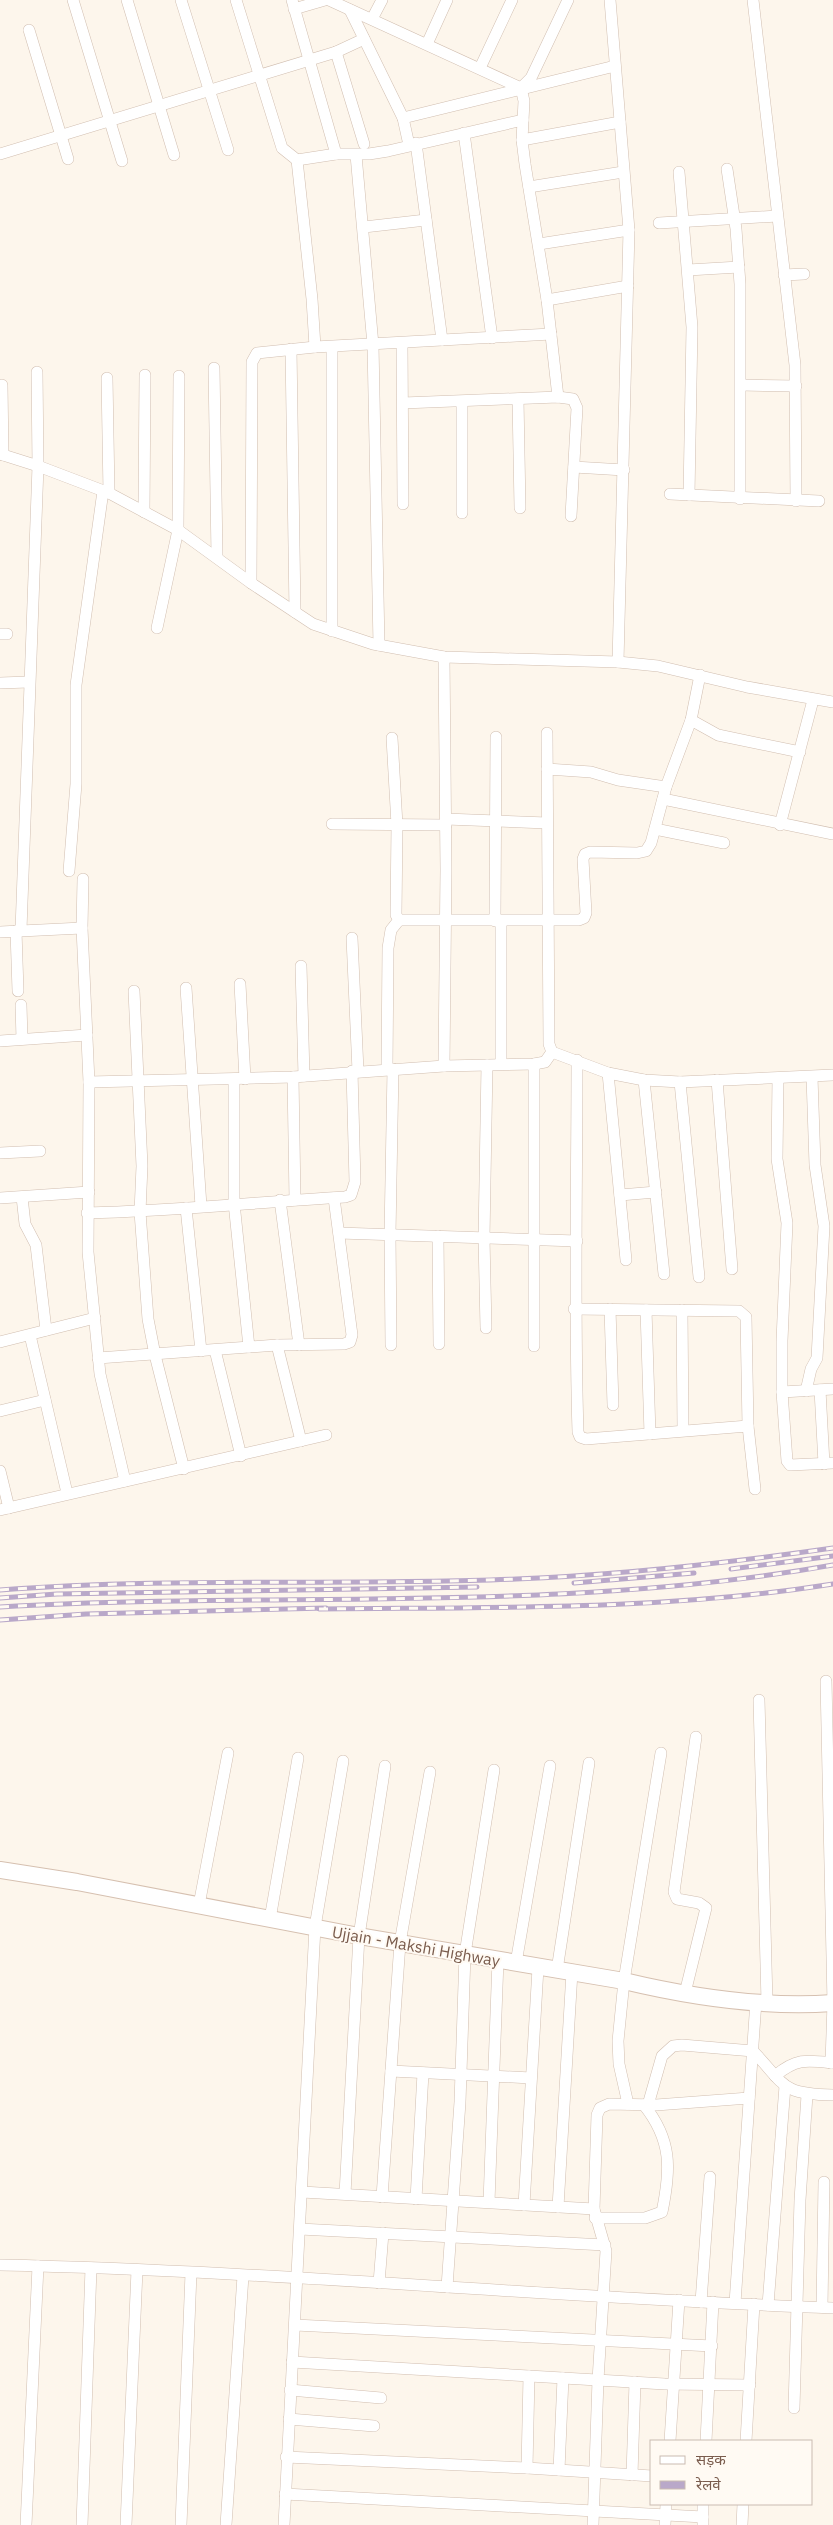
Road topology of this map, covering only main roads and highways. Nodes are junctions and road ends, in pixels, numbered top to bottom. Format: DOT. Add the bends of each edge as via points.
graph roads {
  1 [pos="0,1870"];
  2 [pos="833,2003"];
  1 -- 2 [label="main road, Ujjain - Makshi Highway" via="685,1993 805,2005"];
}
